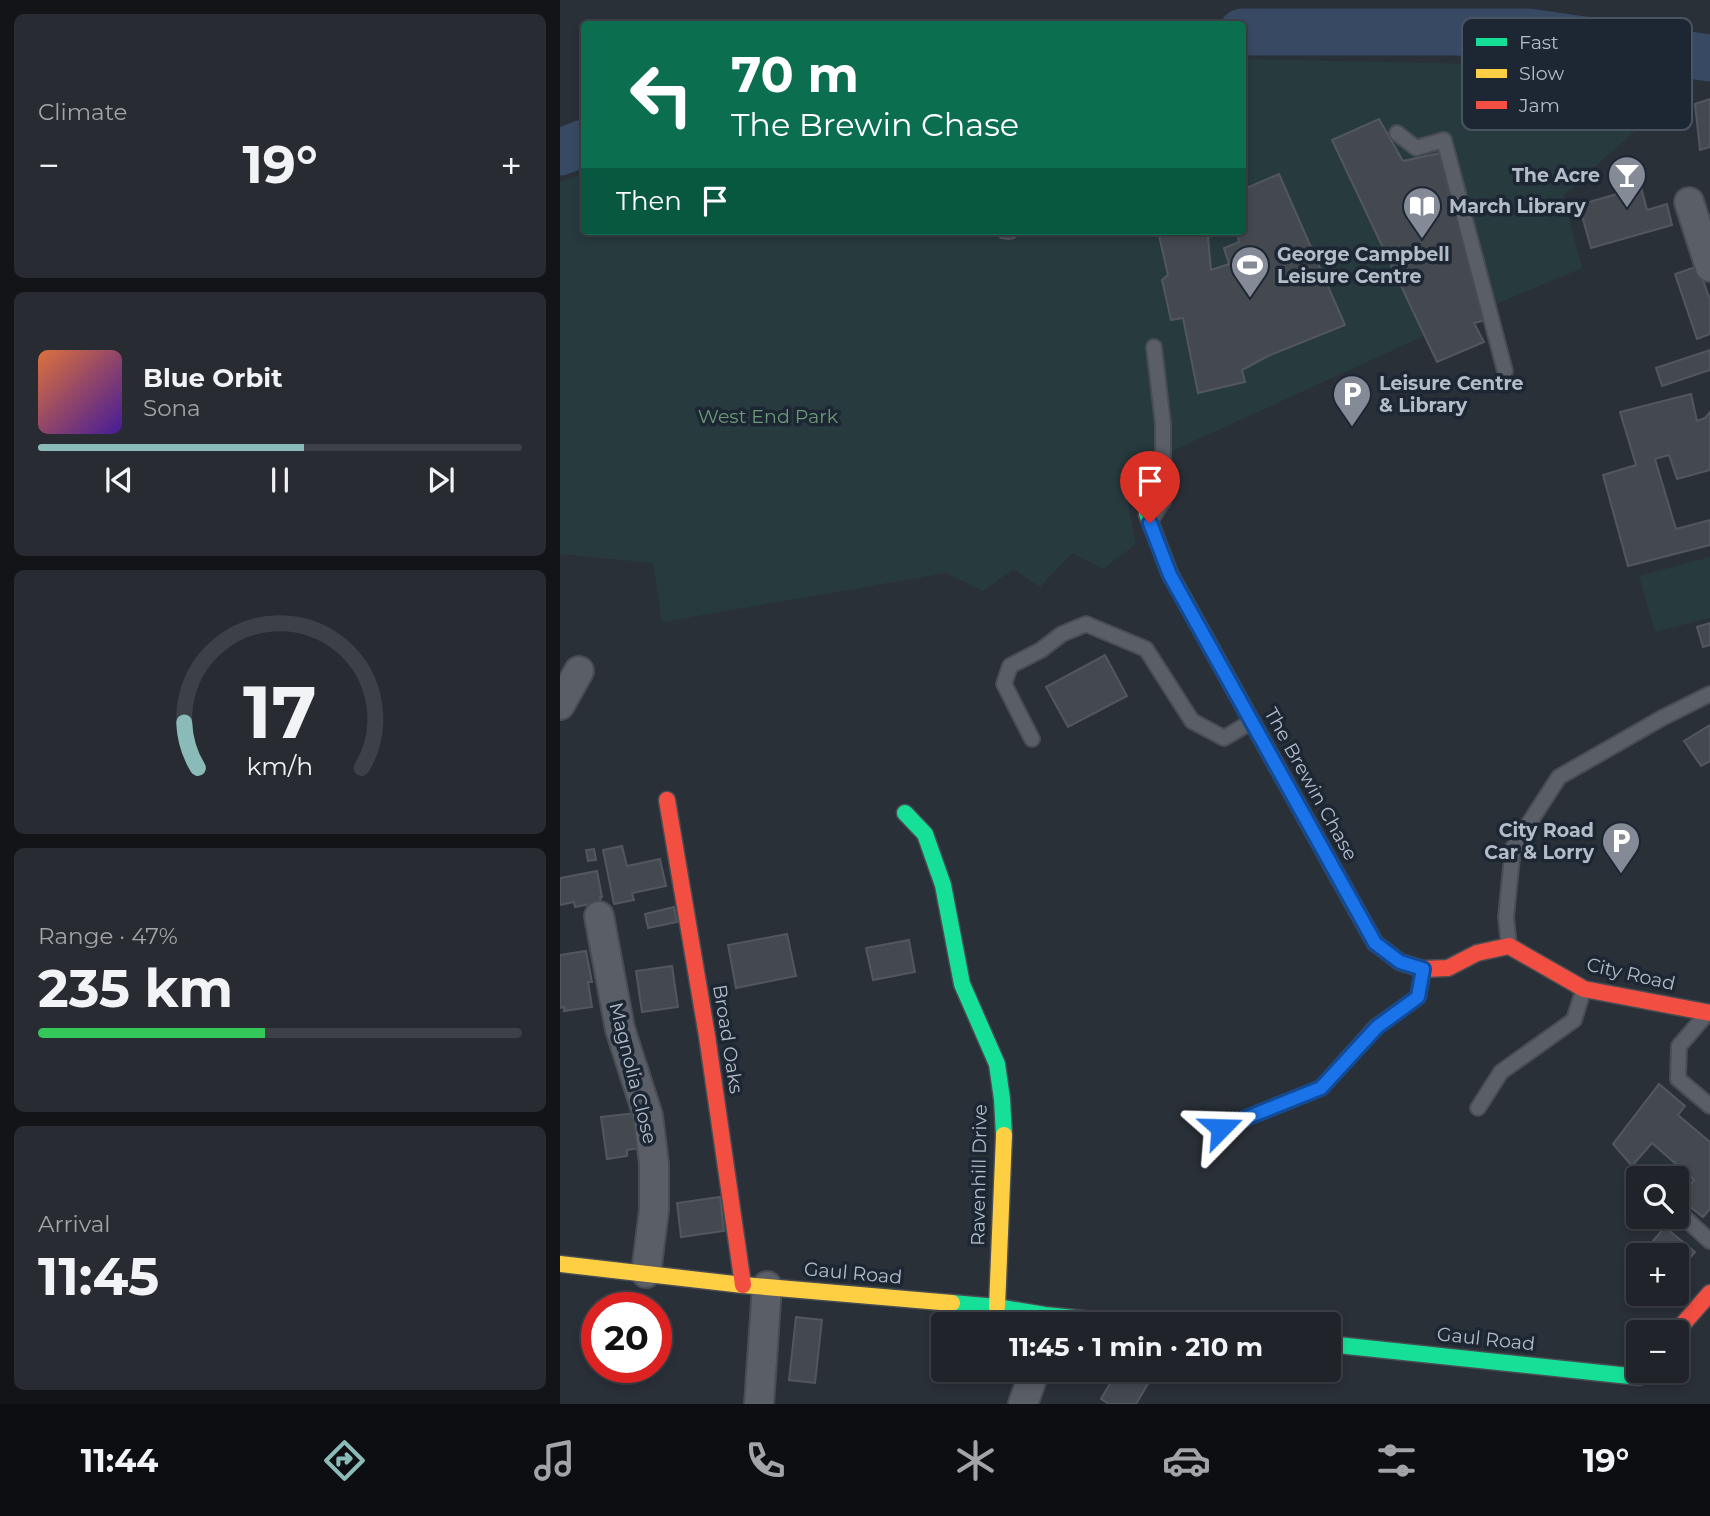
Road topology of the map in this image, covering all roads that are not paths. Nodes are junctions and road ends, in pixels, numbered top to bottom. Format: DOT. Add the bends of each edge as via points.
graph roads {
  1 [pos="1397,133"];
  2 [pos="1689,202"];
  3 [pos="1710,267"];
  4 [pos="1154,347"];
  5 [pos="1505,371"];
  6 [pos="1148,518"];
  7 [pos="579,671"];
  8 [pos="1710,694"];
  9 [pos="560,705"];
  10 [pos="1253,722"];
  11 [pos="1032,739"];
  12 [pos="667,800"];
  13 [pos="905,813"];
  14 [pos="600,916"];
  15 [pos="1509,946"];
  16 [pos="1423,969"];
  17 [pos="1584,989"];
  18 [pos="1710,995"];
  19 [pos="1709,1013"];
  20 [pos="1710,1106"];
  21 [pos="1478,1108"];
  22 [pos="1221,1128"];
  23 [pos="1689,1222"];
  24 [pos="1710,1241"];
  25 [pos="560,1265"];
  26 [pos="646,1273"];
  27 [pos="755,1286"];
  28 [pos="1710,1293"];
  29 [pos="997,1307"];
  30 [pos="1015,1312"];
  31 [pos="1686,1320"];
  32 [pos="1341,1345"];
  33 [pos="1626,1372"];
  34 [pos="1031,1382"];
  35 [pos="1633,1383"];
  36 [pos="1623,1395"];
  37 [pos="760,1404"];
  38 [pos="1023,1404"];
  1 -- 5 [label="lane" via="1416,148 1444,140"];
  2 -- 3 [label="street"];
  4 -- 6 [label="lane" via="1163,424 1163,501"];
  6 -- 10 [label="street, The Brewin Chase" via="1170,575"];
  7 -- 9 [label="street"];
  8 -- 15 [label="lane" via="1559,777 1513,848 1506,917"];
  10 -- 11 [label="lane" via="1224,738 1192,721 1146,649 1086,624 1010,666 1004,684"];
  10 -- 16 [label="street, The Brewin Chase" via="1375,943 1400,962"];
  12 -- 27 [label="street, Broad Oaks"];
  13 -- 29 [label="street, Ravenhill Drive" via="925,834 943,885 962,984 997,1064 1003,1130"];
  14 -- 26 [label="street, Magnolia Close" via="620,1029 648,1116 654,1210"];
  15 -- 16 [label="street" via="1477,953 1448,968"];
  15 -- 17 [label="street, City Road"];
  16 -- 22 [label="lane" via="1418,997 1377,1027 1321,1088"];
  17 -- 19 [label="street, City Road"];
  17 -- 21 [label="lane" via="1574,1020 1501,1072"];
  18 -- 19 [label="lane"];
  19 -- 20 [label="lane" via="1679,1046 1678,1079"];
  23 -- 24 [label="lane"];
  25 -- 26 [label="street, Gaul Road"];
  26 -- 27 [label="street, Gaul Road"];
  27 -- 29 [label="street, Gaul Road"];
  27 -- 37 [label="street"];
  28 -- 31 [label="street"];
  29 -- 30 [label="street, Gaul Road"];
  32 -- 33 [label="street, Gaul Road"];
  34 -- 38 [label="street"];
  35 -- 36 [label="street"];
}
